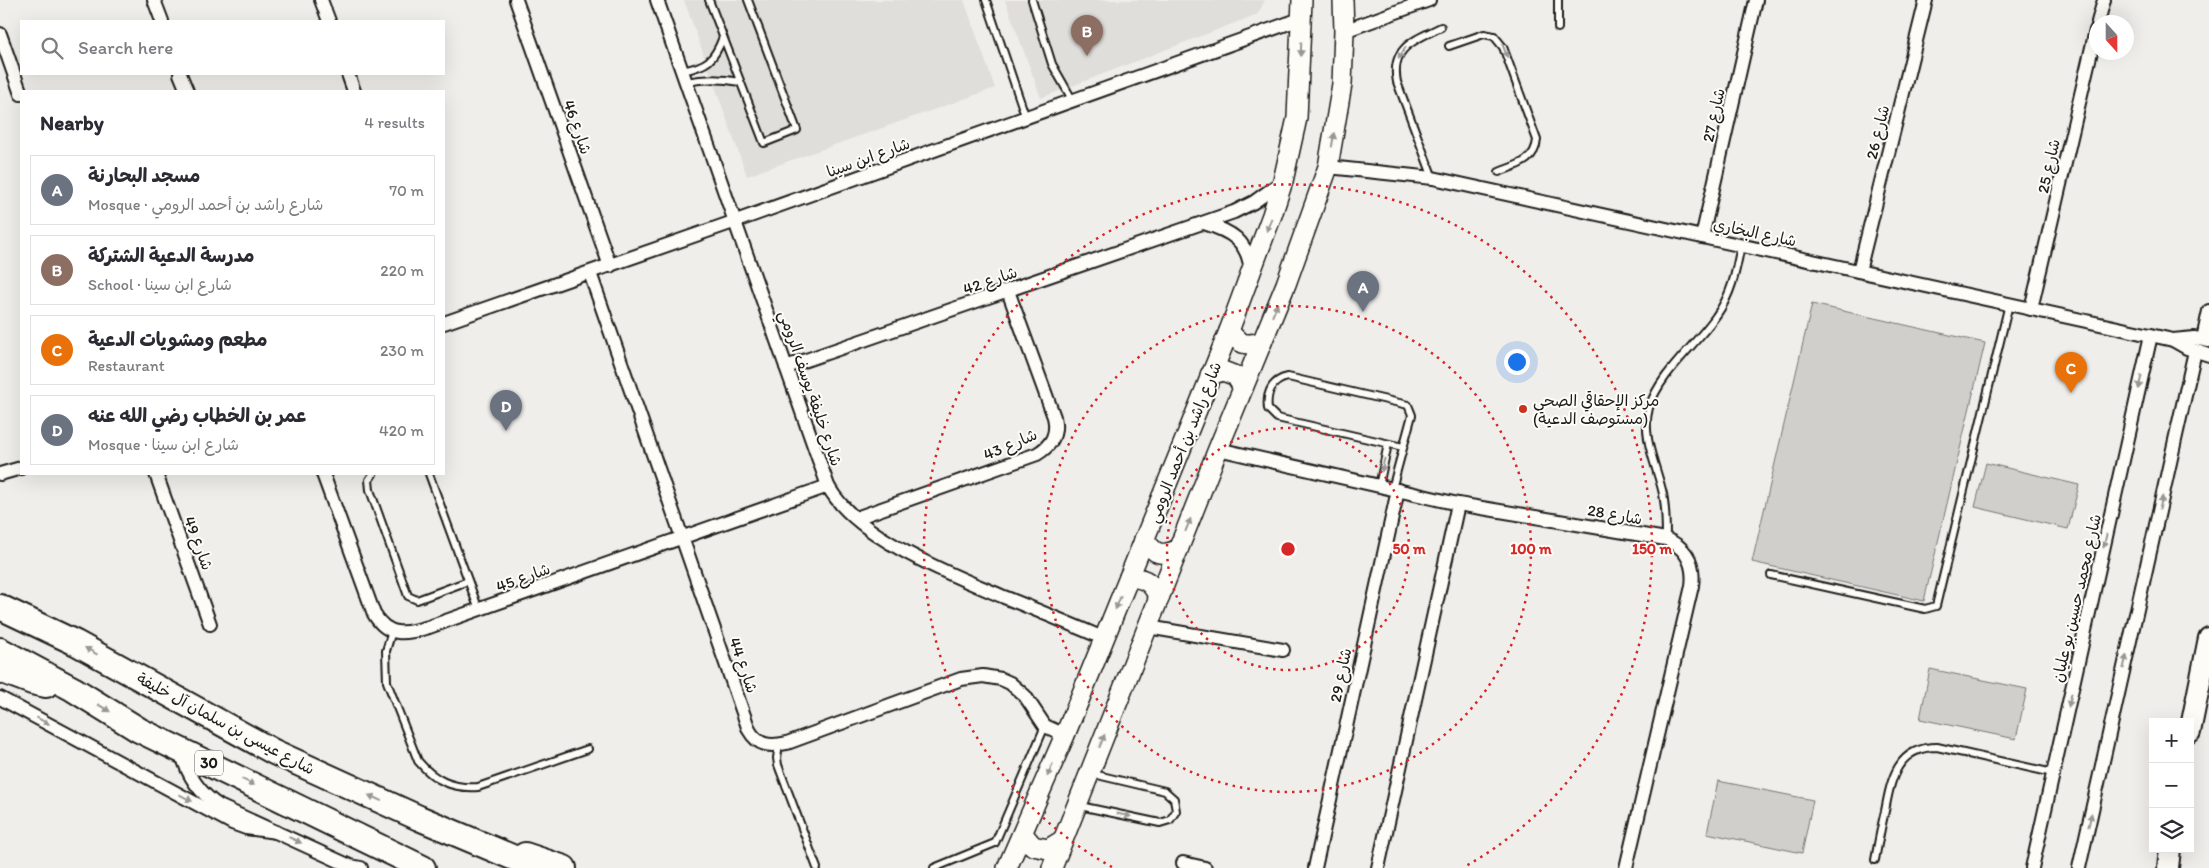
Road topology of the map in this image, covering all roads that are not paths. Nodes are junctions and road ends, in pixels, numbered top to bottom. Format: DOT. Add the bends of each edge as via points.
graph roads {
  1 [pos="154,0"];
  2 [pos="321,0"];
  3 [pos="516,0"];
  4 [pos="657,0"];
  5 [pos="709,0"];
  6 [pos="748,0"];
  7 [pos="986,0"];
  8 [pos="1032,0"];
  9 [pos="1344,0"];
  10 [pos="1428,0"];
  11 [pos="1558,0"];
  12 [pos="1756,0"];
  13 [pos="1926,0"];
  14 [pos="2104,0"];
  15 [pos="1302,9"];
  16 [pos="2100,15"];
  17 [pos="162,20"];
  18 [pos="329,20"];
  19 [pos="1441,27"];
  20 [pos="1558,28"];
  21 [pos="1344,31"];
  22 [pos="0,34"];
  23 [pos="723,37"];
  24 [pos="1449,46"];
  25 [pos="2089,60"];
  26 [pos="180,75"];
  27 [pos="348,75"];
  28 [pos="684,77"];
  29 [pos="740,82"];
  30 [pos="187,90"];
  31 [pos="354,90"];
  32 [pos="20,91"];
  33 [pos="1073,101"];
  34 [pos="1026,118"];
  35 [pos="1328,166"];
  36 [pos="1499,172"];
  37 [pos="1433,178"];
  38 [pos="1283,181"];
  39 [pos="736,221"];
  40 [pos="1204,222"];
  41 [pos="1702,237"];
  42 [pos="1741,245"];
  43 [pos="610,266"];
  44 [pos="1859,271"];
  45 [pos="590,273"];
  46 [pos="1251,273"];
  47 [pos="1008,291"];
  48 [pos="2009,304"];
  49 [pos="2031,309"];
  50 [pos="2209,311"];
  51 [pos="445,324"];
  52 [pos="1229,331"];
  53 [pos="2151,335"];
  54 [pos="2173,340"];
  55 [pos="2206,340"];
  56 [pos="1262,342"];
  57 [pos="2195,351"];
  58 [pos="2209,355"];
  59 [pos="786,367"];
  60 [pos="1210,375"];
  61 [pos="1243,388"];
  62 [pos="1388,444"];
  63 [pos="1403,447"];
  64 [pos="1218,450"];
  65 [pos="20,468"];
  66 [pos="0,474"];
  67 [pos="156,475"];
  68 [pos="323,475"];
  69 [pos="372,475"];
  70 [pos="429,475"];
  71 [pos="828,486"];
  72 [pos="1378,486"];
  73 [pos="1395,489"];
  74 [pos="1458,504"];
  75 [pos="856,518"];
  76 [pos="682,538"];
  77 [pos="1144,539"];
  78 [pos="1666,539"];
  79 [pos="1178,550"];
  80 [pos="1771,575"];
  81 [pos="1129,576"];
  82 [pos="468,581"];
  83 [pos="1159,599"];
  84 [pos="0,607"];
  85 [pos="479,610"];
  86 [pos="210,624"];
  87 [pos="1148,627"];
  88 [pos="392,632"];
  89 [pos="1103,638"];
  90 [pos="2209,638"];
  91 [pos="0,650"];
  92 [pos="1283,650"];
  93 [pos="0,670"];
  94 [pos="73,689"];
  95 [pos="0,698"];
  96 [pos="2193,718"];
  97 [pos="1045,726"];
  98 [pos="1065,735"];
  99 [pos="779,745"];
  100 [pos="181,749"];
  101 [pos="588,749"];
  102 [pos="1089,773"];
  103 [pos="2053,773"];
  104 [pos="1076,805"];
  105 [pos="419,818"];
  106 [pos="276,832"];
  107 [pos="1023,834"];
  108 [pos="1061,842"];
  109 [pos="2170,853"];
  110 [pos="1875,860"];
  111 [pos="1183,863"];
  112 [pos="360,868"];
  113 [pos="423,868"];
  114 [pos="538,868"];
  115 [pos="564,868"];
  116 [pos="817,868"];
  117 [pos="934,868"];
  118 [pos="1007,868"];
  119 [pos="1052,868"];
  120 [pos="1204,868"];
  121 [pos="1315,868"];
  122 [pos="1378,868"];
  123 [pos="1626,868"];
  124 [pos="2032,868"];
  125 [pos="2080,868"];
  126 [pos="2168,868"];
  1 -- 17 [label="street"];
  2 -- 18 [label="street"];
  3 -- 43 [label="street, شارع 46"];
  4 -- 28 [label="street, شارع خليفة يوسف الرومي"];
  5 -- 23 [label="lane"];
  6 -- 29 [label="lane" via="797,130 764,143"];
  7 -- 34 [label="lane"];
  8 -- 33 [label="lane" via="1052,64"];
  9 -- 21 [label="street"];
  10 -- 21 [label="street"];
  11 -- 20 [label="lane"];
  12 -- 41 [label="street, شارع 27"];
  13 -- 44 [label="street, شارع 26"];
  14 -- 16 [label="street"];
  15 -- 33 [label="street, شارع ابن سينا"];
  15 -- 38 [label="street, شارع راشد بن أحمد الرومي, one-way" via="1297,118"];
  19 -- 37 [label="lane, one-way" via="1408,44 1397,59 1396,67 1397,82"];
  35 -- 21 [label="street, one-way" via="1342,84"];
  22 -- 32 [label="street"];
  23 -- 28 [label="lane" via="716,55"];
  23 -- 29 [label="lane"];
  24 -- 36 [label="lane, one-way" via="1484,34 1494,36 1503,47 1537,140 1529,159"];
  25 -- 49 [label="street, شارع 25"];
  26 -- 30 [label="street"];
  27 -- 31 [label="street"];
  28 -- 29 [label="lane"];
  28 -- 39 [label="street, شارع خليفة يوسف الرومي"];
  33 -- 34 [label="street, شارع ابن سينا"];
  34 -- 39 [label="street, شارع ابن سينا"];
  35 -- 37 [label="street, شارع البخاري"];
  56 -- 35 [label="street, one-way"];
  37 -- 41 [label="street, شارع البخاري"];
  38 -- 40 [label="street, شارع 42" via="1244,208"];
  38 -- 46 [label="street, شارع راشد بن أحمد الرومي, one-way"];
  39 -- 43 [label="street, شارع ابن سينا"];
  39 -- 59 [label="street, شارع خليفة يوسف الرومي"];
  40 -- 46 [label="street" via="1228,231 1240,241"];
  40 -- 47 [label="street, شارع 42"];
  41 -- 42 [label="street, شارع البخاري"];
  42 -- 44 [label="street, شارع البخاري"];
  42 -- 78 [label="lane" via="1734,284 1726,301 1663,382 1649,409 1649,440 1663,492"];
  43 -- 45 [label="street, شارع ابن سينا"];
  44 -- 48 [label="street, شارع البخاري"];
  45 -- 51 [label="street, شارع ابن سينا"];
  45 -- 76 [label="street, شارع 44"];
  46 -- 52 [label="street, شارع راشد بن أحمد الرومي"];
  47 -- 59 [label="street, شارع 42"];
  47 -- 75 [label="street, شارع 43" via="1054,417 1056,430 1052,441 1037,454"];
  48 -- 49 [label="street, شارع البخاري"];
  48 -- 80 [label="lane" via="1936,606 1925,610"];
  49 -- 53 [label="street, شارع البخاري"];
  50 -- 55 [label="street"];
  52 -- 56 [label="street" via="1237,341 1249,345"];
  52 -- 60 [label="street, شارع راشد بن أحمد الرومي"];
  53 -- 54 [label="street, شارع البخاري"];
  53 -- 103 [label="street, شارع محمد حسين بو عليان, one-way"];
  54 -- 55 [label="street, شارع البخاري"];
  54 -- 57 [label="street, شارع البخاري"];
  56 -- 61 [label="street"];
  57 -- 58 [label="street, شارع البخاري"];
  125 -- 57 [label="street, one-way"];
  59 -- 71 [label="street, شارع خليفة يوسف الرومي"];
  60 -- 61 [label="street" via="1223,371 1236,376"];
  60 -- 77 [label="street, شارع راشد بن أحمد الرومي"];
  61 -- 64 [label="street"];
  62 -- 63 [label="lane"];
  62 -- 63 [label="lane" via="1273,416 1267,403 1270,388 1288,377 1408,405 1412,415"];
  62 -- 72 [label="lane, one-way"];
  63 -- 73 [label="lane"];
  64 -- 72 [label="street, شارع 28"];
  79 -- 64 [label="street, one-way"];
  65 -- 66 [label="street"];
  67 -- 86 [label="street, شارع 49"];
  68 -- 88 [label="street" via="374,614 378,622"];
  69 -- 82 [label="lane" via="369,480 370,490 408,596 417,600"];
  70 -- 82 [label="lane"];
  71 -- 75 [label="street, شارع خليفة يوسف الرومي" via="838,502"];
  71 -- 76 [label="street, شارع 45"];
  72 -- 73 [label="street, شارع 28"];
  73 -- 74 [label="street, شارع 28"];
  73 -- 121 [label="street, شارع 29"];
  74 -- 78 [label="street, شارع 28"];
  74 -- 122 [label="street"];
  75 -- 89 [label="street, شارع خليفة يوسف الرومي" via="920,559"];
  76 -- 85 [label="street, شارع 45"];
  76 -- 99 [label="street, شارع 44" via="753,737 763,744"];
  77 -- 79 [label="street" via="1152,550 1165,555"];
  77 -- 81 [label="street, شارع راشد بن أحمد الرومي"];
  78 -- 123 [label="street, شارع 28" via="1687,554 1693,575 1692,586"];
  79 -- 83 [label="street"];
  81 -- 83 [label="street" via="1143,578 1154,586"];
  81 -- 89 [label="street, شارع راشد بن أحمد الرومي, one-way"];
  82 -- 85 [label="lane"];
  83 -- 87 [label="street"];
  105 -- 84 [label="highway, شارع عيسى بن سلمان آل خليفة / 30, one-way" via="274,752 76,643"];
  85 -- 88 [label="street, شارع 45" via="418,630"];
  87 -- 92 [label="street"];
  102 -- 87 [label="street, one-way"];
  88 -- 101 [label="lane" via="386,651 387,682 418,761 438,780 464,788 478,787"];
  89 -- 98 [label="street, شارع راشد بن أحمد الرومي"];
  90 -- 96 [label="main road"];
  91 -- 94 [label="highway, 30"];
  93 -- 94 [label="highway" via="32,682"];
  94 -- 100 [label="highway, 30, one-way" via="139,730"];
  95 -- 106 [label="street, one-way" via="232,823"];
  97 -- 98 [label="street"];
  97 -- 99 [label="street" via="1018,688 1002,679 983,676 961,679"];
  97 -- 117 [label="lane" via="995,843"];
  98 -- 107 [label="street, شارع راشد بن أحمد الرومي, one-way"];
  99 -- 116 [label="lane" via="778,765"];
  100 -- 106 [label="street" via="187,772 209,799"];
  100 -- 113 [label="highway, 30, one-way"];
  102 -- 104 [label="street"];
  104 -- 102 [label="lane, one-way" via="1160,823 1170,820 1176,811 1174,799 1165,791"];
  103 -- 110 [label="lane" via="1937,748 1926,747 1914,752 1893,773"];
  103 -- 124 [label="street, شارع محمد حسين بو عليان"];
  104 -- 108 [label="street"];
  105 -- 114 [label="highway, شارع عيسى بن سلمان آل خليفة / 30"];
  105 -- 115 [label="highway"];
  106 -- 112 [label="street, one-way"];
  107 -- 108 [label="street" via="1033,846 1040,848 1048,849"];
  107 -- 118 [label="street, شارع راشد بن أحمد الرومي"];
  108 -- 119 [label="street"];
  109 -- 126 [label="main road"];
  111 -- 120 [label="street"];
}
